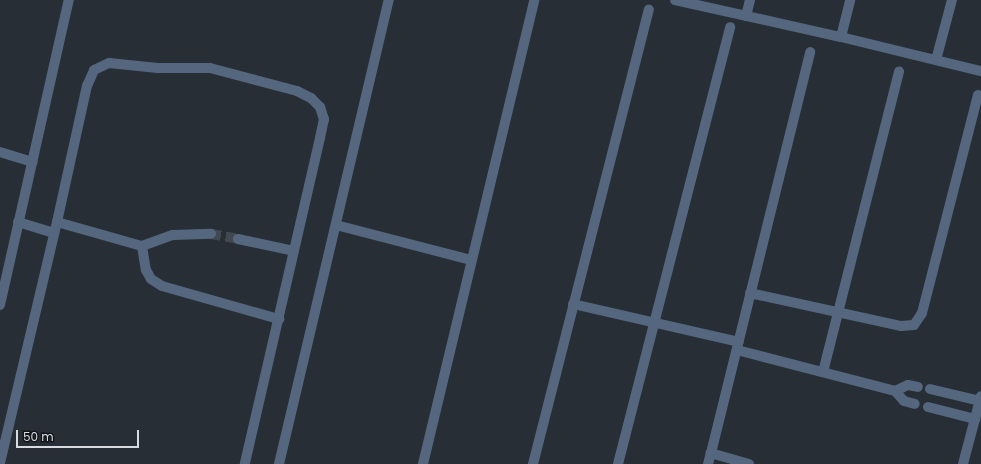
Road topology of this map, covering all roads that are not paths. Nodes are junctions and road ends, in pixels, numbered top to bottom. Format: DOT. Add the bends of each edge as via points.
graph roads {
  1 [pos="69,0"];
  2 [pos="389,0"];
  3 [pos="534,0"];
  4 [pos="675,0"];
  5 [pos="750,0"];
  6 [pos="850,0"];
  7 [pos="952,0"];
  8 [pos="649,10"];
  9 [pos="746,16"];
  10 [pos="730,28"];
  11 [pos="841,37"];
  12 [pos="810,52"];
  13 [pos="936,60"];
  14 [pos="899,71"];
  15 [pos="981,71"];
  16 [pos="978,95"];
  17 [pos="0,152"];
  18 [pos="32,162"];
  19 [pos="18,222"];
  20 [pos="57,222"];
  21 [pos="336,224"];
  22 [pos="54,233"];
  23 [pos="211,234"];
  24 [pos="238,239"];
  25 [pos="142,246"];
  26 [pos="294,251"];
  27 [pos="471,260"];
  28 [pos="750,293"];
  29 [pos="573,304"];
  30 [pos="0,305"];
  31 [pos="837,313"];
  32 [pos="279,319"];
  33 [pos="654,323"];
  34 [pos="738,346"];
  35 [pos="824,372"];
  36 [pos="918,387"];
  37 [pos="930,389"];
  38 [pos="895,391"];
  39 [pos="980,399"];
  40 [pos="915,404"];
  41 [pos="928,407"];
  42 [pos="975,419"];
  43 [pos="711,453"];
  44 [pos="0,463"];
  45 [pos="245,464"];
  46 [pos="279,464"];
  47 [pos="423,464"];
  48 [pos="533,464"];
  49 [pos="618,464"];
  50 [pos="708,464"];
  51 [pos="749,464"];
  52 [pos="963,464"];
  1 -- 18 [label="street"];
  2 -- 21 [label="street"];
  3 -- 27 [label="street"];
  4 -- 9 [label="street"];
  5 -- 9 [label="street"];
  6 -- 11 [label="street"];
  7 -- 13 [label="street"];
  8 -- 29 [label="street"];
  9 -- 11 [label="street"];
  10 -- 33 [label="street"];
  11 -- 13 [label="street"];
  12 -- 28 [label="street"];
  13 -- 15 [label="street"];
  14 -- 31 [label="street"];
  16 -- 31 [label="street" via="922,313 914,325 900,326"];
  17 -- 18 [label="street"];
  18 -- 19 [label="street"];
  19 -- 22 [label="street"];
  19 -- 30 [label="street"];
  20 -- 22 [label="street"];
  20 -- 25 [label="street"];
  20 -- 26 [label="street" via="87,86 94,70 109,63 158,68 210,68 296,91 311,98 320,107 324,119"];
  21 -- 27 [label="street"];
  21 -- 46 [label="street"];
  22 -- 44 [label="street"];
  23 -- 25 [label="street" via="173,235"];
  24 -- 26 [label="street"];
  25 -- 32 [label="street" via="146,270 151,279 162,286"];
  26 -- 32 [label="street"];
  27 -- 47 [label="street"];
  28 -- 31 [label="street"];
  28 -- 34 [label="street"];
  29 -- 33 [label="street"];
  29 -- 48 [label="street"];
  31 -- 35 [label="street"];
  32 -- 45 [label="street"];
  33 -- 34 [label="street"];
  33 -- 49 [label="street"];
  34 -- 35 [label="street"];
  34 -- 43 [label="street"];
  35 -- 38 [label="street"];
  36 -- 38 [label="street" via="908,385"];
  37 -- 39 [label="street"];
  38 -- 40 [label="street" via="904,401"];
  39 -- 42 [label="street"];
  41 -- 42 [label="street"];
  42 -- 52 [label="street"];
  43 -- 50 [label="street"];
  43 -- 51 [label="street"];
}
